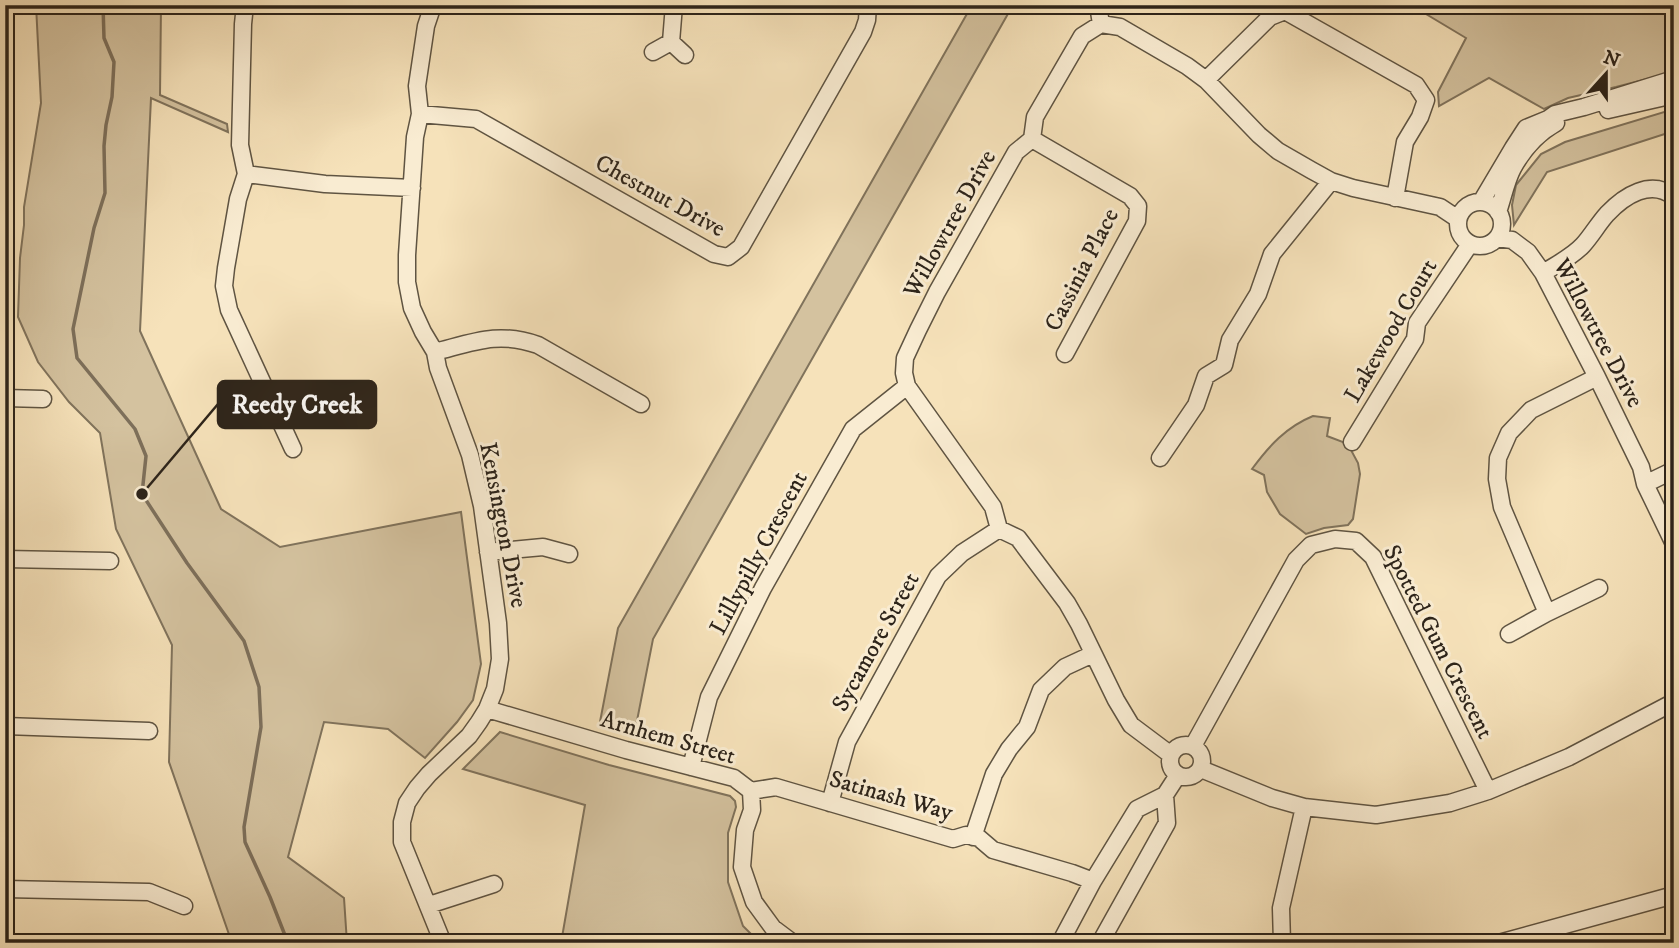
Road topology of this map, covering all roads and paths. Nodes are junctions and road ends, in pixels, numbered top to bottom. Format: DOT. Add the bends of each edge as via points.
graph roads {
  1 [pos="245,5"];
  2 [pos="433,5"];
  3 [pos="674,5"];
  4 [pos="868,5"];
  5 [pos="1098,5"];
  6 [pos="1101,24"];
  7 [pos="671,42"];
  8 [pos="653,52"];
  9 [pos="685,55"];
  10 [pos="1674,79"];
  11 [pos="1206,80"];
  12 [pos="1674,95"];
  13 [pos="420,114"];
  14 [pos="1032,139"];
  15 [pos="246,174"];
  16 [pos="1331,181"];
  17 [pos="412,188"];
  18 [pos="1674,197"];
  19 [pos="1395,198"];
  20 [pos="1481,202"];
  21 [pos="1498,212"];
  22 [pos="1458,219"];
  23 [pos="1497,238"];
  24 [pos="1470,244"];
  25 [pos="1543,273"];
  26 [pos="435,352"];
  27 [pos="1065,354"];
  28 [pos="1597,377"];
  29 [pos="907,386"];
  30 [pos="5,398"];
  31 [pos="43,399"];
  32 [pos="641,404"];
  33 [pos="1352,442"];
  34 [pos="293,449"];
  35 [pos="1160,458"];
  36 [pos="1674,470"];
  37 [pos="1645,484"];
  38 [pos="999,528"];
  39 [pos="1674,544"];
  40 [pos="488,552"];
  41 [pos="569,554"];
  42 [pos="5,559"];
  43 [pos="110,561"];
  44 [pos="1599,588"];
  45 [pos="1547,613"];
  46 [pos="1509,634"];
  47 [pos="1093,654"];
  48 [pos="1674,702"];
  49 [pos="487,709"];
  50 [pos="5,726"];
  51 [pos="149,731"];
  52 [pos="1194,746"];
  53 [pos="1171,755"];
  54 [pos="691,767"];
  55 [pos="1201,769"];
  56 [pos="1178,775"];
  57 [pos="751,791"];
  58 [pos="1488,791"];
  59 [pos="1165,795"];
  60 [pos="830,803"];
  61 [pos="1304,807"];
  62 [pos="972,837"];
  63 [pos="1093,881"];
  64 [pos="494,884"];
  65 [pos="5,888"];
  66 [pos="1674,895"];
  67 [pos="429,905"];
  68 [pos="184,906"];
  69 [pos="443,943"];
  70 [pos="793,943"];
  71 [pos="1060,943"];
  72 [pos="1100,943"];
  73 [pos="1282,943"];
  74 [pos="1499,943"];
  1 -- 15 [label="street" via="240,145"];
  2 -- 13 [label="street, Kensington Drive" via="417,86"];
  3 -- 7 [label="street"];
  4 -- 13 [label="street, Chestnut Drive" via="863,32 741,247 728,257 714,254 476,119"];
  5 -- 6 [label="street"];
  6 -- 11 [label="street" via="1120,27"];
  6 -- 14 [label="street, Willowtree Drive" via="1082,36 1035,117"];
  7 -- 8 [label="street"];
  7 -- 9 [label="street"];
  10 -- 20 [label="street" via="1555,114 1527,128"];
  11 -- 16 [label="street" via="1278,151"];
  11 -- 19 [label="street" via="1270,17 1285,11 1416,85 1426,100 1405,142"];
  12 -- 21 [label="street" via="1563,119 1543,130 1512,169"];
  13 -- 17 [label="street, Kensington Drive"];
  14 -- 27 [label="street, Cassinia Place" via="1130,196 1138,206 1137,221"];
  14 -- 29 [label="street, Willowtree Drive" via="1016,152 937,292 905,358"];
  15 -- 17 [label="street"];
  15 -- 34 [label="street" via="224,286 229,310"];
  16 -- 19 [label="street"];
  16 -- 35 [label="street" via="1272,254 1258,293 1230,340 1224,365 1206,376 1196,405"];
  17 -- 26 [label="street, Kensington Drive" via="407,282 412,308"];
  18 -- 25 [label="street" via="1656,187 1621,200 1587,242"];
  19 -- 22 [label="street" via="1440,207"];
  20 -- 21 [label="street"];
  20 -- 22 [label="street" via="1466,206"];
  21 -- 23 [label="street" via="1502,225"];
  22 -- 24 [label="street" via="1462,238"];
  23 -- 24 [label="street" via="1485,246"];
  23 -- 25 [label="street, Willowtree Drive" via="1512,240 1528,252"];
  24 -- 33 [label="street, Lakewood Court" via="1417,323 1415,339"];
  25 -- 28 [label="street, Willowtree Drive"];
  26 -- 32 [label="street" via="496,337 520,338"];
  26 -- 40 [label="street, Kensington Drive" via="470,455"];
  28 -- 37 [label="street, Willowtree Drive"];
  28 -- 45 [label="street" via="1531,410 1509,433 1499,458 1502,507"];
  29 -- 38 [label="street" via="993,506"];
  29 -- 54 [label="street, Lillypilly Crescent" via="853,429 762,588 709,697"];
  30 -- 31 [label="street"];
  36 -- 37 [label="street"];
  37 -- 39 [label="street, Willowtree Drive"];
  38 -- 47 [label="street" via="1018,538 1067,603"];
  38 -- 60 [label="street, Sycamore Street" via="938,576 847,742"];
  40 -- 41 [label="street" via="543,547"];
  40 -- 49 [label="street, Kensington Drive" via="500,659"];
  42 -- 43 [label="street"];
  44 -- 45 [label="street"];
  45 -- 46 [label="street"];
  47 -- 53 [label="street" via="1131,725"];
  47 -- 62 [label="street" via="1065,667 1041,690 1027,727 994,774"];
  48 -- 58 [label="street" via="1569,757"];
  49 -- 54 [label="street, Arnhem Street"];
  49 -- 67 [label="street, Kensington Drive" via="469,736 429,774 408,803 402,822 402,842"];
  50 -- 51 [label="street"];
  52 -- 53 [label="street" via="1178,747"];
  52 -- 55 [label="street" via="1202,756"];
  52 -- 58 [label="street, Spotted Gum Crescent" via="1296,560 1311,545 1335,539 1356,541 1373,557"];
  53 -- 56 [label="street" via="1170,764"];
  54 -- 57 [label="street, Arnhem Street" via="734,778"];
  55 -- 56 [label="street" via="1191,777"];
  55 -- 61 [label="street"];
  56 -- 59 [label="street"];
  57 -- 60 [label="street, Satinash Way" via="776,787"];
  57 -- 70 [label="street, Arnhem Street" via="742,867 754,902 773,928"];
  58 -- 61 [label="street" via="1450,803 1376,815"];
  59 -- 63 [label="street" via="1137,809"];
  59 -- 72 [label="street" via="1167,823"];
  60 -- 62 [label="street, Satinash Way" via="953,839"];
  61 -- 73 [label="street" via="1281,908"];
  62 -- 63 [label="street, Satinash Way" via="993,850"];
  63 -- 71 [label="street"];
  64 -- 67 [label="street"];
  65 -- 68 [label="street" via="149,892"];
  66 -- 74 [label="street"];
  67 -- 69 [label="street, Kensington Drive"];
}
